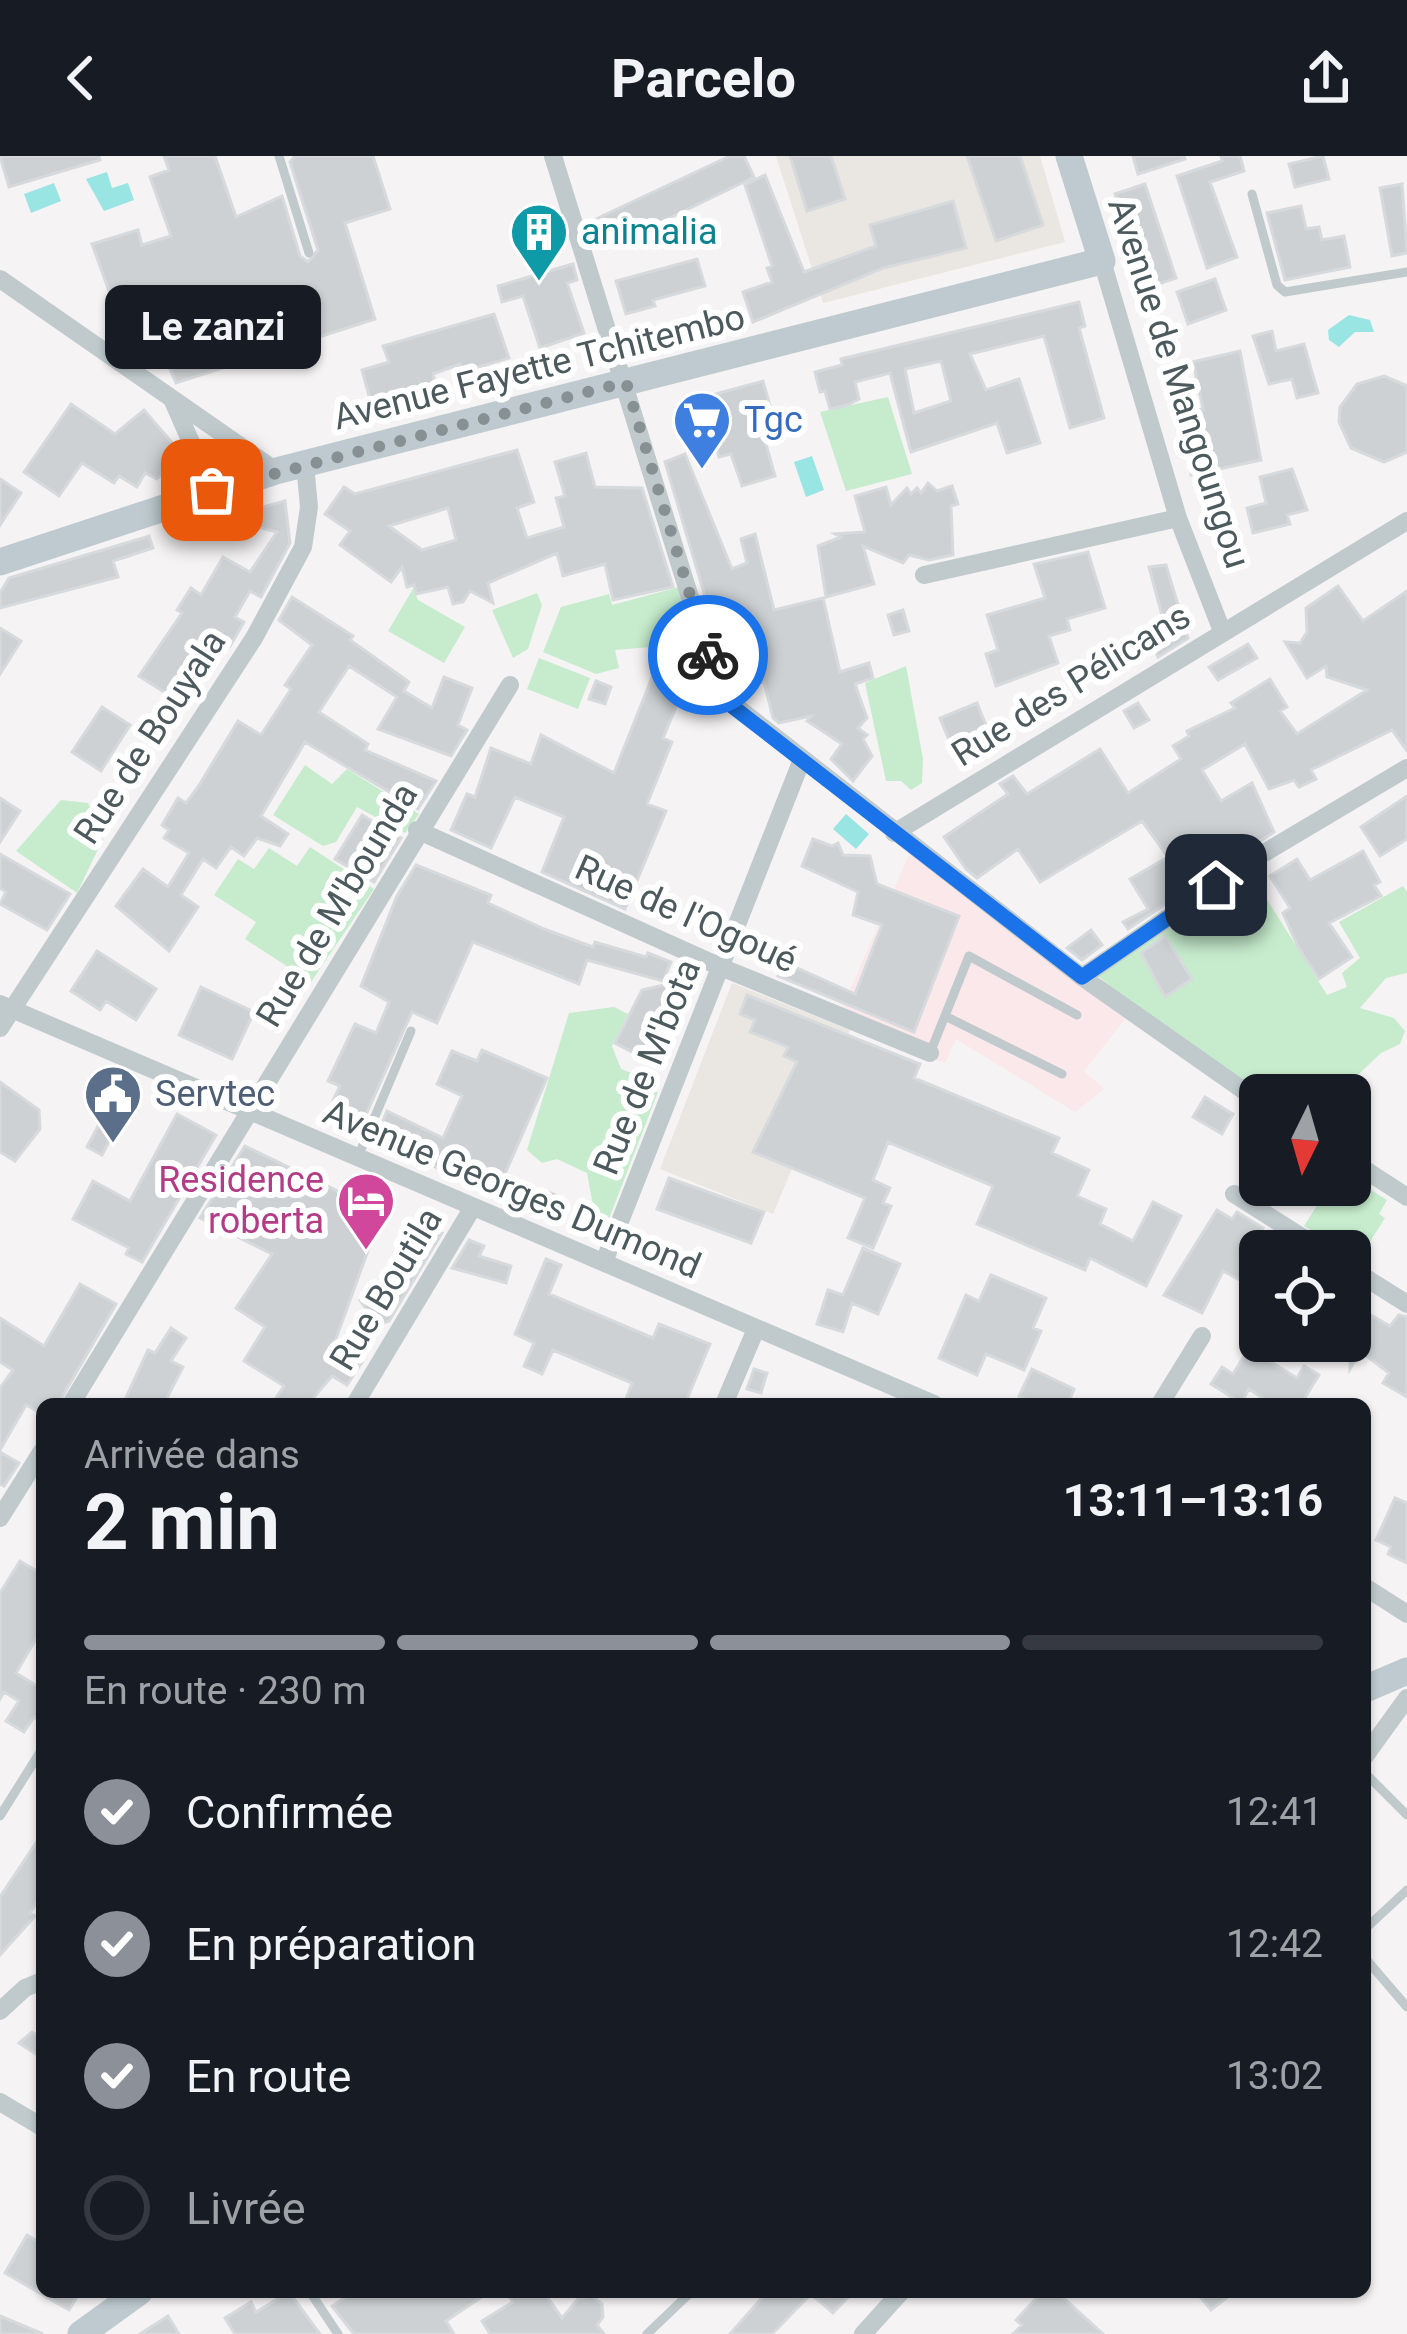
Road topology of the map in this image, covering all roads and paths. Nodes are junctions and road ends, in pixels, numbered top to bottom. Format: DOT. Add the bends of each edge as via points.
graph roads {
  1 [pos="279,156"];
  2 [pos="553,156"];
  3 [pos="1070,156"];
  4 [pos="1252,194"];
  5 [pos="309,253"];
  6 [pos="1102,261"];
  7 [pos="1407,272"];
  8 [pos="0,280"];
  9 [pos="626,382"];
  10 [pos="170,394"];
  11 [pos="305,464"];
  12 [pos="276,471"];
  13 [pos="212,490"];
  14 [pos="1178,518"];
  15 [pos="1407,521"];
  16 [pos="0,562"];
  17 [pos="923,575"];
  18 [pos="1222,631"];
  19 [pos="510,685"];
  20 [pos="801,761"];
  21 [pos="1407,768"];
  22 [pos="417,830"];
  23 [pos="894,833"];
  24 [pos="723,968"];
  25 [pos="1082,977"];
  26 [pos="6,1007"];
  27 [pos="1077,1015"];
  28 [pos="945,1016"];
  29 [pos="0,1028"];
  30 [pos="411,1031"];
  31 [pos="930,1053"];
  32 [pos="1062,1074"];
  33 [pos="1239,1087"];
  34 [pos="251,1116"];
  35 [pos="357,1159"];
  36 [pos="1371,1174"];
  37 [pos="1234,1194"];
  38 [pos="1407,1197"];
  39 [pos="473,1207"];
  40 [pos="1291,1230"];
  41 [pos="604,1262"];
  42 [pos="1371,1281"];
  43 [pos="1407,1304"];
  44 [pos="756,1329"];
  45 [pos="1202,1336"];
  46 [pos="75,1398"];
  47 [pos="359,1398"];
  48 [pos="727,1398"];
  49 [pos="920,1398"];
  50 [pos="1164,1398"];
  51 [pos="36,1461"];
  52 [pos="0,1518"];
  53 [pos="1371,1591"];
  54 [pos="1407,1614"];
  55 [pos="1407,1670"];
  56 [pos="1371,1686"];
  57 [pos="1407,1698"];
  58 [pos="1371,1748"];
  59 [pos="36,1759"];
  60 [pos="1371,1779"];
  61 [pos="1407,1815"];
  62 [pos="0,1816"];
  63 [pos="1407,1890"];
  64 [pos="1371,1923"];
  65 [pos="1371,1965"];
  66 [pos="36,1983"];
  67 [pos="1407,2007"];
  68 [pos="0,2011"];
  69 [pos="0,2102"];
  70 [pos="36,2123"];
  71 [pos="131,2298"];
  72 [pos="314,2298"];
  73 [pos="685,2298"];
  74 [pos="896,2298"];
  75 [pos="86,2332"];
  76 [pos="338,2334"];
  77 [pos="647,2334"];
  78 [pos="863,2334"];
  1 -- 5 [label="lane"];
  2 -- 9 [label="street"];
  3 -- 6 [label="street, Avenue de Mangoungou"];
  4 -- 7 [label="lane" via="1277,285 1286,292"];
  6 -- 9 [label="street, Avenue Fayette Tchitembo"];
  6 -- 14 [label="street, Avenue de Mangoungou"];
  8 -- 10 [label="street"];
  9 -- 11 [label="street, Avenue Fayette Tchitembo"];
  9 -- 20 [label="street" via="720,694"];
  10 -- 12 [label="street"];
  10 -- 13 [label="street"];
  11 -- 12 [label="street, Avenue Fayette Tchitembo"];
  11 -- 26 [label="street, Rue de Bouyala" via="303,547 254,638"];
  12 -- 13 [label="street, Avenue Fayette Tchitembo"];
  13 -- 16 [label="street, Avenue Fayette Tchitembo"];
  14 -- 17 [label="street"];
  14 -- 18 [label="street, Avenue de Mangoungou"];
  15 -- 18 [label="street, Rue des Pélicans"];
  18 -- 23 [label="street, Rue des Pélicans"];
  19 -- 22 [label="street, Rue de M'bounda"];
  20 -- 23 [label="street"];
  20 -- 24 [label="street, Rue de M'bota"];
  21 -- 25 [label="street" via="1249,862"];
  22 -- 24 [label="street, Rue de l'Ogoué"];
  22 -- 34 [label="street, Rue de M'bounda"];
  23 -- 25 [label="street"];
  24 -- 31 [label="street, Rue de l'Ogoué"];
  24 -- 41 [label="street, Rue de M'bota"];
  25 -- 33 [label="street"];
  26 -- 29 [label="street, Rue de Bouyala"];
  26 -- 34 [label="street, Avenue Georges Dumond"];
  27 -- 28 [label="lane" via="969,956"];
  28 -- 31 [label="lane"];
  28 -- 32 [label="lane"];
  30 -- 35 [label="lane"];
  34 -- 35 [label="street, Avenue Georges Dumond"];
  34 -- 46 [label="street, Rue de M'bounda"];
  35 -- 39 [label="street, Avenue Georges Dumond"];
  36 -- 38 [label="street"];
  37 -- 40 [label="street"];
  39 -- 41 [label="street, Avenue Georges Dumond"];
  39 -- 47 [label="street, Rue Boutila"];
  41 -- 44 [label="street, Avenue Georges Dumond"];
  42 -- 43 [label="street"];
  44 -- 48 [label="street"];
  44 -- 49 [label="street, Avenue Georges Dumond"];
  45 -- 50 [label="street"];
  51 -- 52 [label="street"];
  53 -- 54 [label="street"];
  55 -- 56 [label="street"];
  57 -- 58 [label="street"];
  59 -- 62 [label="lane"];
  60 -- 61 [label="lane"];
  63 -- 64 [label="lane"];
  65 -- 67 [label="lane"];
  66 -- 68 [label="street"];
  69 -- 70 [label="street"];
  71 -- 75 [label="street"];
  72 -- 76 [label="lane"];
  73 -- 77 [label="lane"];
  74 -- 78 [label="street"];
}
